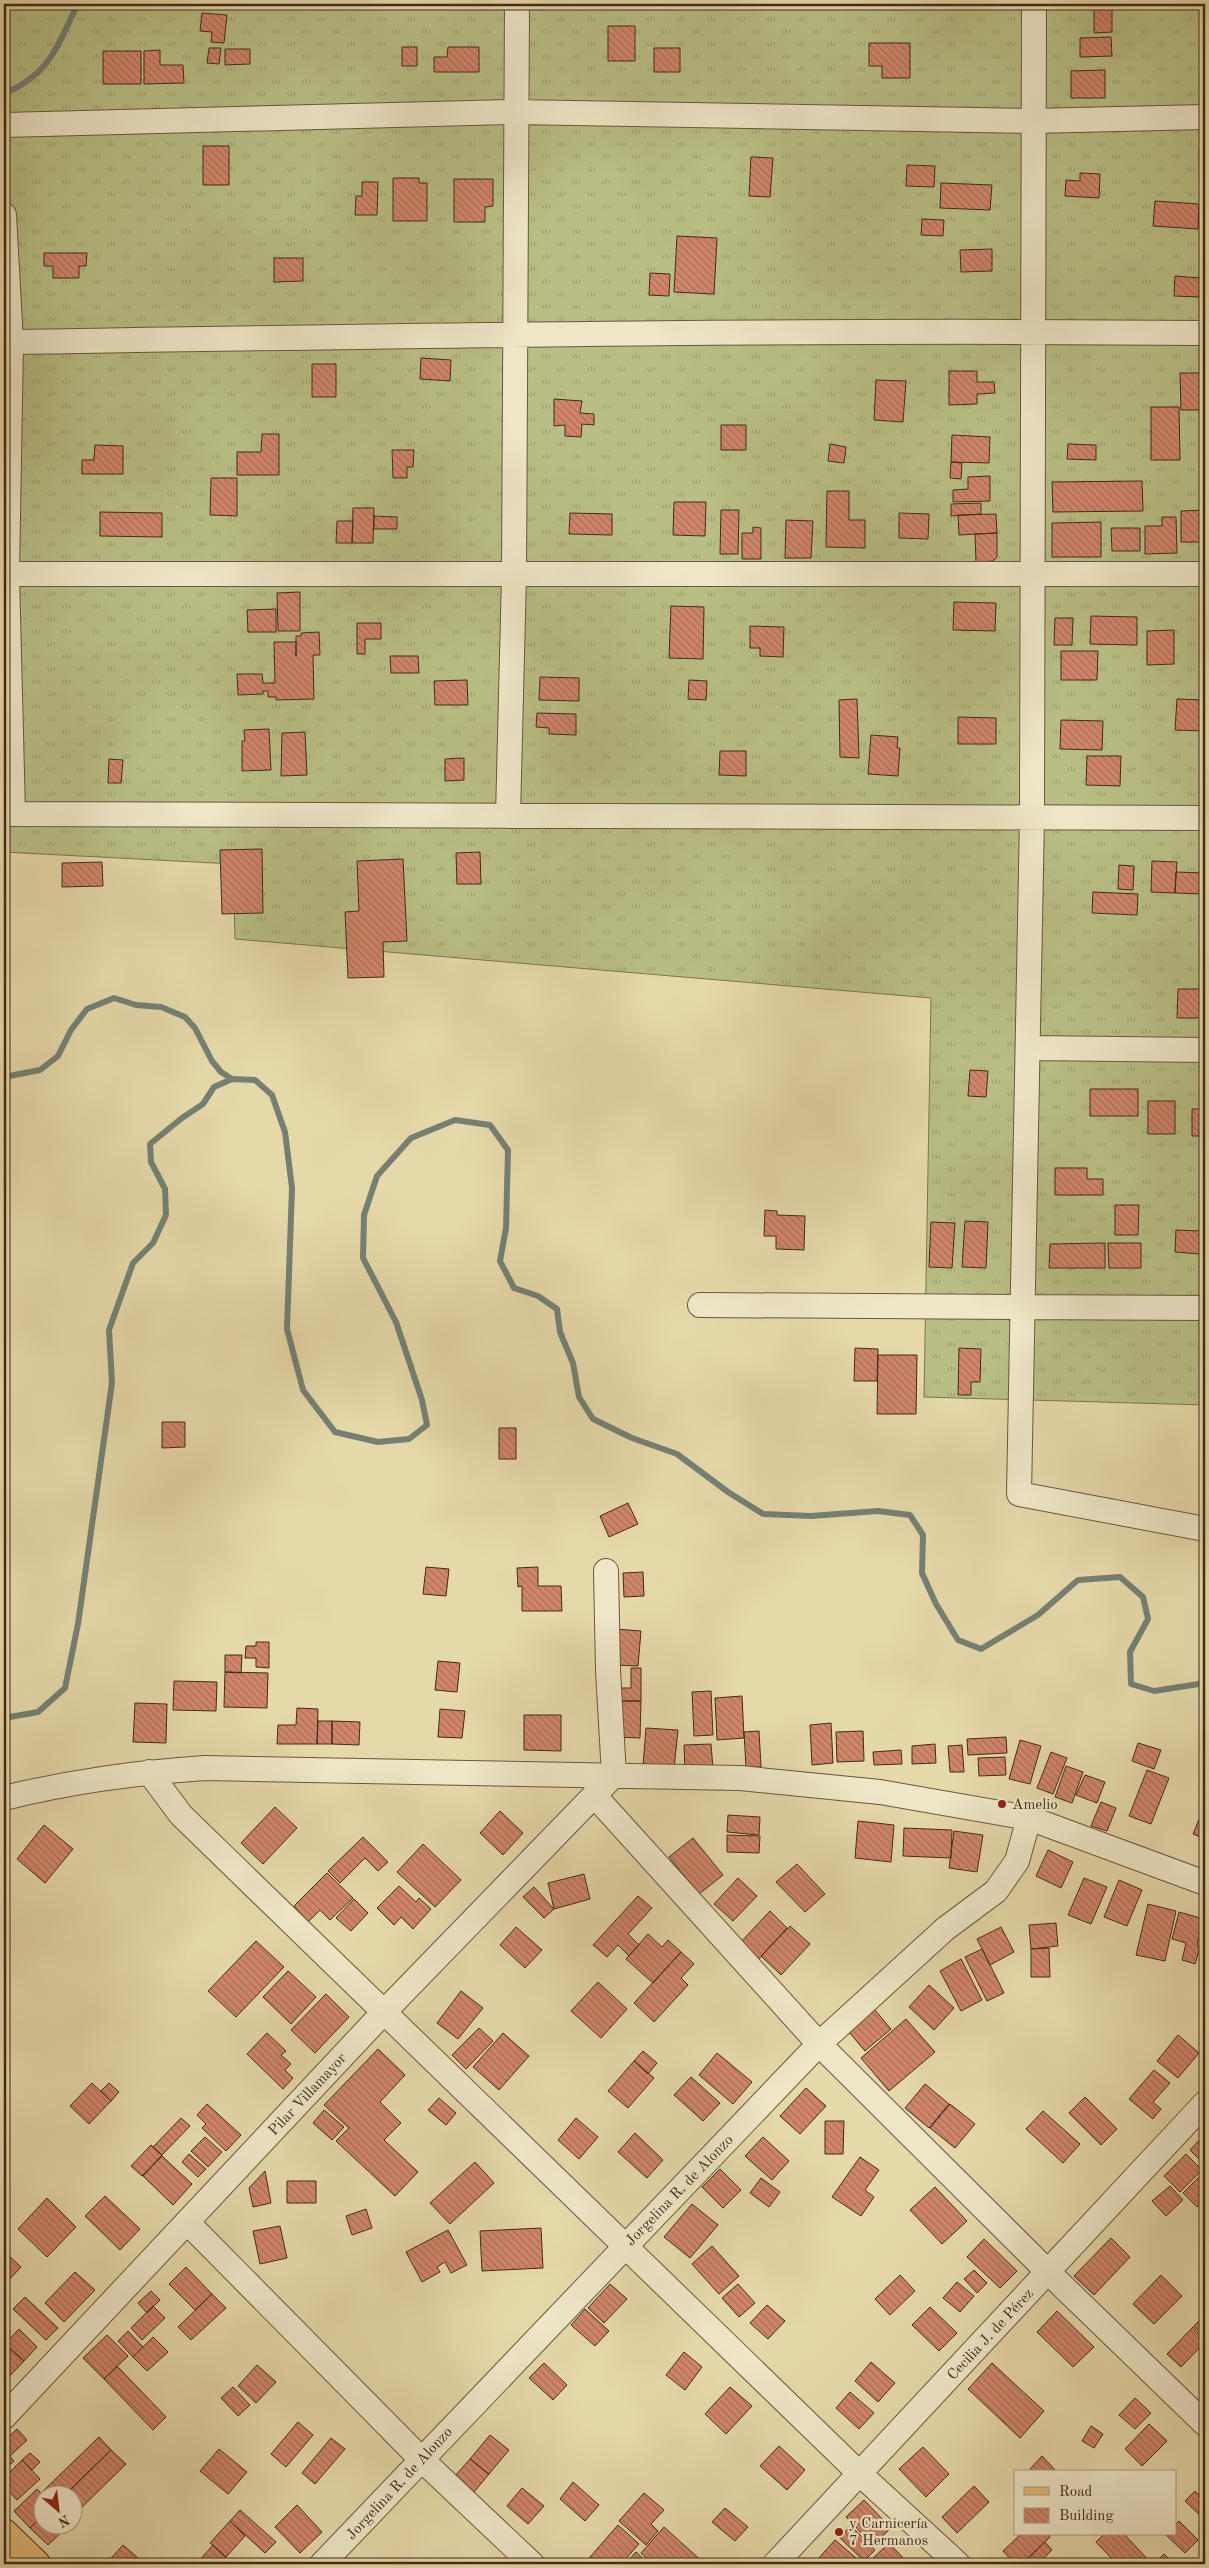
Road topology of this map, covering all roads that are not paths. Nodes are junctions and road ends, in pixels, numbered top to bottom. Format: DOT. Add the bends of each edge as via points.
graph roads {
  1 [pos="516,4"];
  2 [pos="1034,4"];
  3 [pos="514,112"];
  4 [pos="1205,117"];
  5 [pos="1032,121"];
  6 [pos="4,125"];
  7 [pos="4,215"];
  8 [pos="1033,331"];
  9 [pos="1205,333"];
  10 [pos="516,335"];
  11 [pos="11,342"];
  12 [pos="5,574"];
  13 [pos="1205,574"];
  14 [pos="1034,575"];
  15 [pos="514,576"];
  16 [pos="8,814"];
  17 [pos="508,816"];
  18 [pos="1032,816"];
  19 [pos="1205,818"];
  20 [pos="1029,1048"];
  21 [pos="1205,1050"];
  22 [pos="700,1305"];
  23 [pos="1024,1307"];
  24 [pos="1205,1308"];
  25 [pos="1205,1529"];
  26 [pos="606,1571"];
  27 [pos="149,1772"];
  28 [pos="614,1775"];
  29 [pos="594,1795"];
  30 [pos="4,1798"];
  31 [pos="1028,1818"];
  32 [pos="1205,1883"];
  33 [pos="384,2012"];
  34 [pos="819,2044"];
  35 [pos="1205,2103"];
  36 [pos="187,2222"];
  37 [pos="625,2246"];
  38 [pos="1048,2272"];
  39 [pos="4,2417"];
  40 [pos="1205,2424"];
  41 [pos="421,2459"];
  42 [pos="860,2474"];
  43 [pos="4,2533"];
  44 [pos="36,2564"];
  45 [pos="322,2564"];
  46 [pos="532,2564"];
  47 [pos="775,2564"];
  48 [pos="958,2564"];
  1 -- 3 [label="street"];
  2 -- 5 [label="street"];
  3 -- 5 [label="street"];
  3 -- 6 [label="street"];
  3 -- 10 [label="street"];
  4 -- 5 [label="street"];
  5 -- 8 [label="street"];
  7 -- 11 [label="street"];
  8 -- 9 [label="street"];
  8 -- 10 [label="street"];
  8 -- 14 [label="street"];
  10 -- 11 [label="street"];
  10 -- 15 [label="street"];
  11 -- 12 [label="street"];
  12 -- 15 [label="street"];
  12 -- 16 [label="street"];
  13 -- 14 [label="street"];
  14 -- 15 [label="street"];
  14 -- 18 [label="street"];
  15 -- 17 [label="street"];
  16 -- 17 [label="street"];
  17 -- 18 [label="street"];
  18 -- 19 [label="street"];
  18 -- 20 [label="street"];
  20 -- 21 [label="street"];
  20 -- 23 [label="street"];
  22 -- 23 [label="street"];
  23 -- 24 [label="street"];
  23 -- 25 [label="street" via="1019,1494"];
  26 -- 28 [label="street"];
  27 -- 28 [label="street" via="205,1768"];
  27 -- 30 [label="street" via="67,1783"];
  27 -- 33 [label="street" via="181,1815"];
  28 -- 29 [label="street, Pilar Villamayor"];
  28 -- 31 [label="street" via="740,1778 862,1790"];
  29 -- 33 [label="street, Pilar Villamayor"];
  29 -- 34 [label="street"];
  31 -- 32 [label="street"];
  31 -- 34 [label="street, Jorgelina R. de Alonzo" via="1016,1861 996,1891 945,1929"];
  33 -- 36 [label="street, Pilar Villamayor"];
  33 -- 37 [label="street"];
  34 -- 37 [label="street, Jorgelina R. de Alonzo"];
  34 -- 38 [label="street"];
  35 -- 38 [label="street, Cecilia J. de Pérez"];
  36 -- 39 [label="street, Pilar Villamayor"];
  36 -- 41 [label="street"];
  37 -- 41 [label="street, Jorgelina R. de Alonzo"];
  37 -- 42 [label="street"];
  38 -- 40 [label="street"];
  38 -- 42 [label="street, Cecilia J. de Pérez"];
  41 -- 45 [label="street, Jorgelina R. de Alonzo"];
  41 -- 46 [label="street"];
  42 -- 47 [label="street, Cecilia J. de Pérez"];
  42 -- 48 [label="street"];
  43 -- 44 [label="main road"];
}
